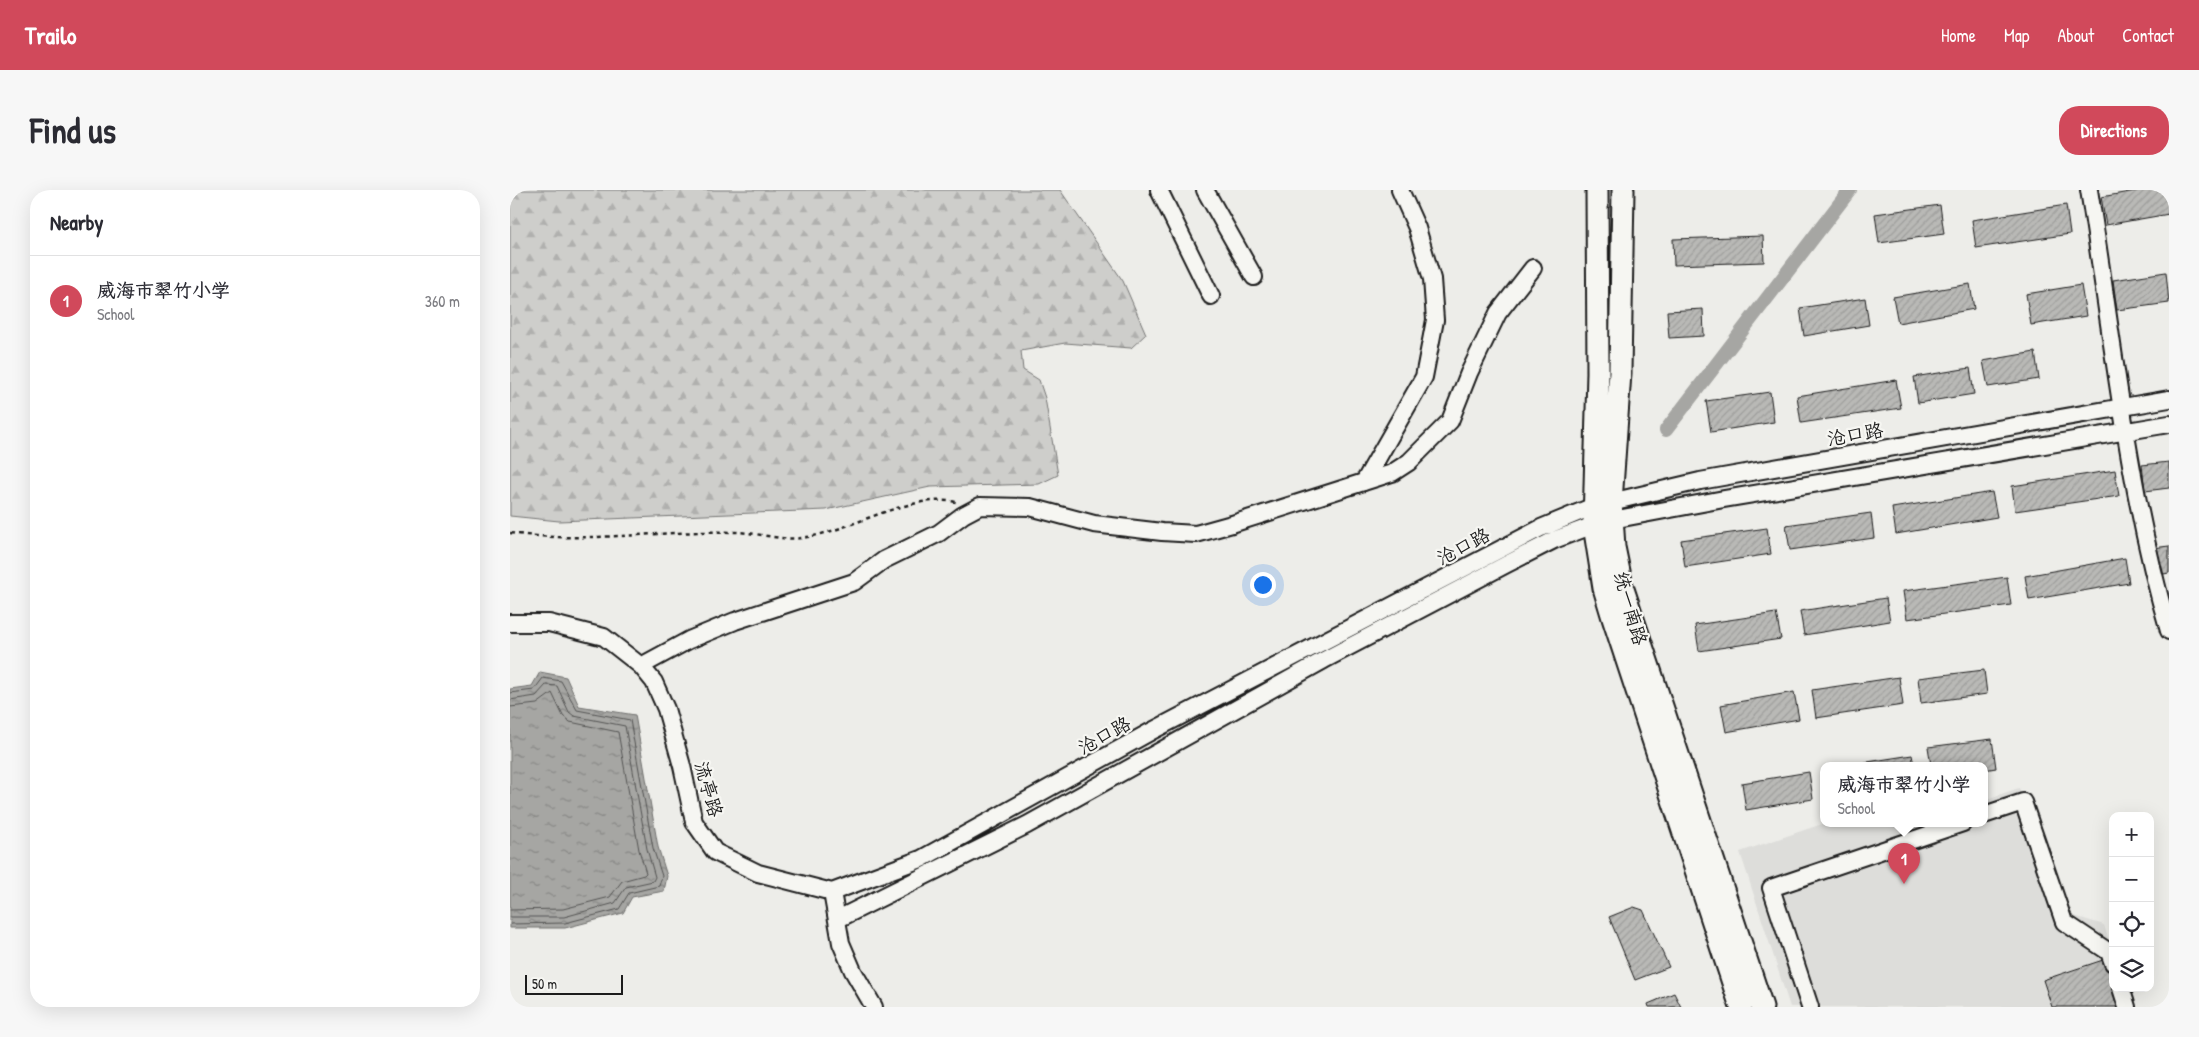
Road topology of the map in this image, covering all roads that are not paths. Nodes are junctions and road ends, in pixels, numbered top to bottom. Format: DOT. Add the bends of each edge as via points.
graph roads {
  1 [pos="1159,190"];
  2 [pos="1205,190"];
  3 [pos="1400,190"];
  4 [pos="1597,190"];
  5 [pos="1623,190"];
  6 [pos="2089,190"];
  7 [pos="1533,268"];
  8 [pos="1254,277"];
  9 [pos="1211,296"];
  10 [pos="2169,399"];
  11 [pos="2123,408"];
  12 [pos="2169,424"];
  13 [pos="2126,432"];
  14 [pos="1364,482"];
  15 [pos="1603,513"];
  16 [pos="510,623"];
  17 [pos="2169,631"];
  18 [pos="641,666"];
  19 [pos="1988,814"];
  20 [pos="1950,827"];
  21 [pos="832,892"];
  22 [pos="838,919"];
  23 [pos="2109,952"];
  24 [pos="2122,992"];
  25 [pos="874,1007"];
  26 [pos="1741,1007"];
  27 [pos="1762,1007"];
  28 [pos="1810,1007"];
  29 [pos="2127,1007"];
  1 -- 9 [label="street"];
  2 -- 8 [label="street"];
  3 -- 14 [label="street" via="1417,228 1432,279 1436,320 1424,377"];
  4 -- 15 [label="main road, 统一南路"];
  5 -- 15 [label="main road, 统一南路" via="1620,373"];
  6 -- 11 [label="street"];
  7 -- 14 [label="street" via="1498,313 1450,421 1409,462 1392,473"];
  10 -- 11 [label="street, 沧口路"];
  11 -- 13 [label="street"];
  11 -- 15 [label="street, 沧口路" via="1700,481"];
  12 -- 13 [label="street, 沧口路"];
  13 -- 15 [label="street, 沧口路" via="1724,499"];
  13 -- 17 [label="street" via="2155,583"];
  14 -- 18 [label="street" via="1196,534 1094,524 1030,507 980,506 939,533 884,560 854,582 735,621 689,640"];
  15 -- 21 [label="street, 沧口路" via="1541,528 1150,732 921,858"];
  15 -- 22 [label="street, 沧口路" via="1315,665 1027,824"];
  15 -- 26 [label="main road, 统一南路" via="1604,588"];
  15 -- 27 [label="main road, 统一南路" via="1622,586"];
  16 -- 18 [label="street, 流亭路" via="549,623 604,637"];
  18 -- 21 [label="street, 流亭路" via="654,682 666,709 694,822 716,852 758,873"];
  19 -- 23 [label="street" via="2023,802 2064,922"];
  20 -- 28 [label="street" via="1771,888"];
  21 -- 22 [label="street"];
  22 -- 25 [label="street" via="841,943 852,971"];
  24 -- 29 [label="street"];
}
